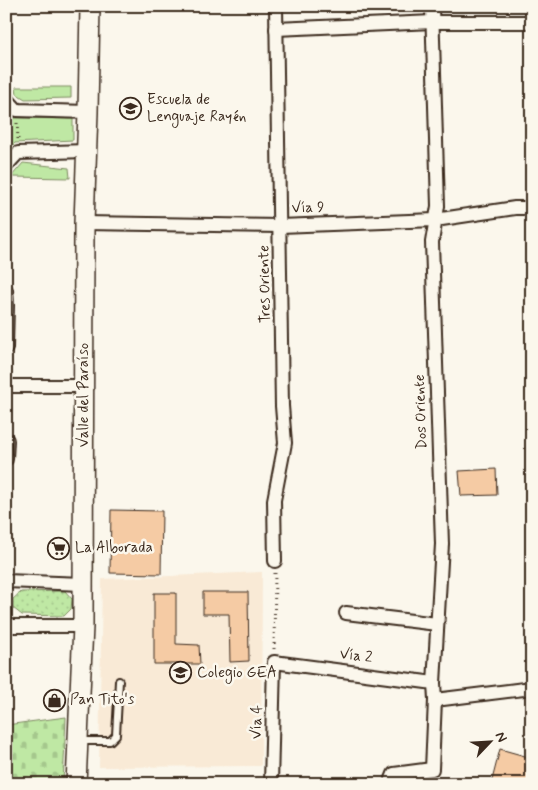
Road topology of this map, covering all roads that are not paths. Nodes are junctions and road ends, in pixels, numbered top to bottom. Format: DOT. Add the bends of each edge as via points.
graph roads {
  1 [pos="90,6"];
  2 [pos="276,6"];
  3 [pos="432,6"];
  4 [pos="432,22"];
  5 [pos="532,22"];
  6 [pos="276,29"];
  7 [pos="6,98"];
  8 [pos="88,112"];
  9 [pos="87,152"];
  10 [pos="6,166"];
  11 [pos="532,208"];
  12 [pos="435,220"];
  13 [pos="84,222"];
  14 [pos="280,226"];
  15 [pos="6,290"];
  16 [pos="7,305"];
  17 [pos="6,348"];
  18 [pos="6,386"];
  19 [pos="84,386"];
  20 [pos="7,440"];
  21 [pos="6,460"];
  22 [pos="276,561"];
  23 [pos="6,581"];
  24 [pos="84,584"];
  25 [pos="346,613"];
  26 [pos="437,624"];
  27 [pos="6,626"];
  28 [pos="83,626"];
  29 [pos="274,662"];
  30 [pos="119,680"];
  31 [pos="434,683"];
  32 [pos="532,688"];
  33 [pos="435,700"];
  34 [pos="78,741"];
  35 [pos="76,784"];
  36 [pos="272,784"];
  37 [pos="390,784"];
  1 -- 8 [label="street, Valle del Paraíso"];
  2 -- 6 [label="street, Tres Oriente"];
  3 -- 4 [label="street, Dos Oriente"];
  4 -- 5 [label="street"];
  4 -- 6 [label="street"];
  4 -- 12 [label="street, Dos Oriente" via="438,206"];
  6 -- 14 [label="street, Tres Oriente"];
  7 -- 8 [label="street" via="17,110"];
  8 -- 9 [label="street, Valle del Paraíso"];
  9 -- 10 [label="street" via="18,153"];
  9 -- 13 [label="street, Valle del Paraíso"];
  11 -- 12 [label="street, Vía 9"];
  12 -- 14 [label="street, Vía 9"];
  12 -- 26 [label="street, Dos Oriente" via="432,242 442,544"];
  13 -- 14 [label="street, Vía 9"];
  13 -- 19 [label="street, Valle del Paraíso"];
  14 -- 22 [label="street, Tres Oriente" via="284,443 274,500"];
  15 -- 16 [label="street"];
  16 -- 17 [label="street"];
  18 -- 19 [label="street"];
  19 -- 24 [label="street, Valle del Paraíso"];
  20 -- 21 [label="street"];
  23 -- 24 [label="street"];
  24 -- 28 [label="street, Valle del Paraíso"];
  25 -- 26 [label="street"];
  26 -- 31 [label="street, Dos Oriente"];
  27 -- 28 [label="street"];
  28 -- 34 [label="street, Valle del Paraíso"];
  29 -- 31 [label="street, Vía 2"];
  29 -- 36 [label="street, Vía 4"];
  30 -- 34 [label="lane" via="116,735 110,741"];
  31 -- 33 [label="street, Dos Oriente"];
  32 -- 33 [label="street"];
  33 -- 37 [label="street, Dos Oriente" via="432,769 394,774"];
  34 -- 35 [label="street, Valle del Paraíso"];
}
